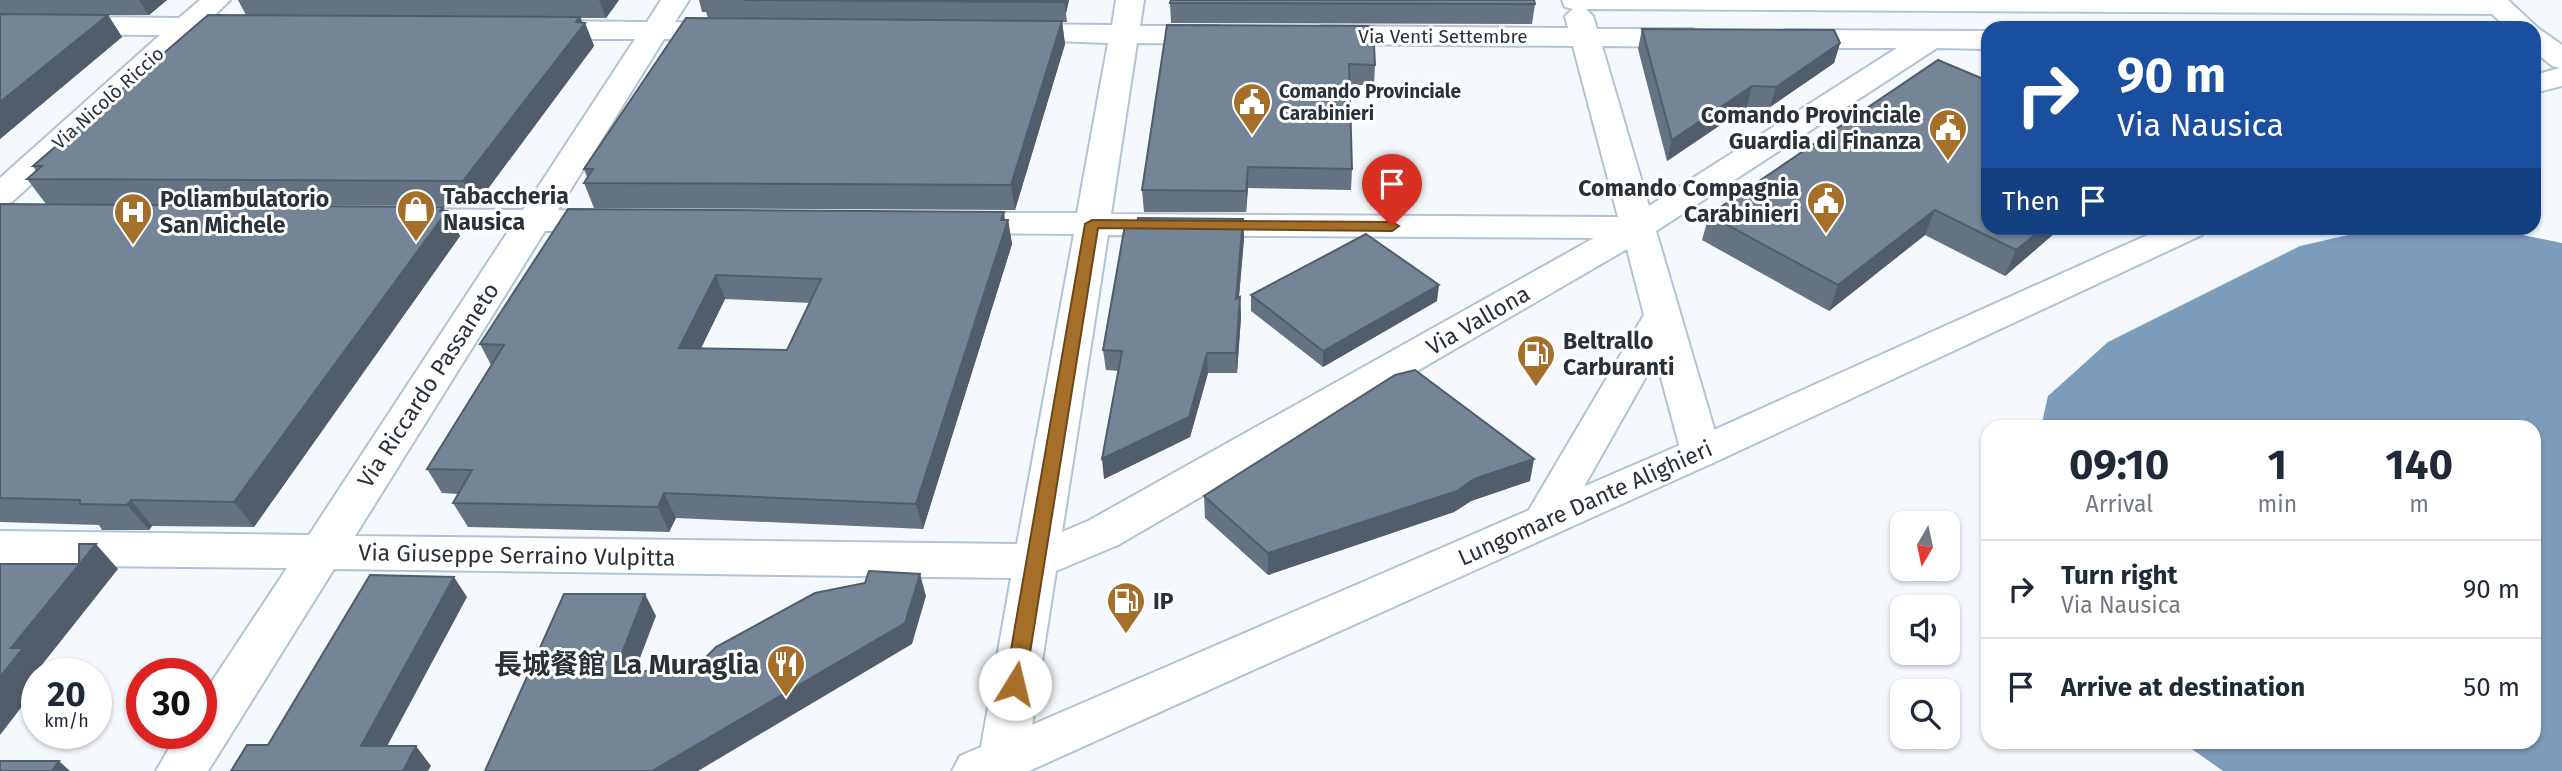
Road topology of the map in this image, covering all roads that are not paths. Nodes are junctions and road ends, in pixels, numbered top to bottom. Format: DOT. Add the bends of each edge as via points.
graph roads {
  1 [pos="216,0"];
  2 [pos="1575,1"];
  3 [pos="2040,2"];
  4 [pos="2387,6"];
  5 [pos="2494,11"];
  6 [pos="665,15"];
  7 [pos="1127,17"];
  8 [pos="2055,21"];
  9 [pos="2404,21"];
  10 [pos="2512,21"];
  11 [pos="0,25"];
  12 [pos="187,27"];
  13 [pos="270,27"];
  14 [pos="518,29"];
  15 [pos="752,31"];
  16 [pos="986,33"];
  17 [pos="1250,35"];
  18 [pos="1292,35"];
  19 [pos="1585,37"];
  20 [pos="1723,38"];
  21 [pos="1764,39"];
  22 [pos="1981,41"];
  23 [pos="2541,42"];
  24 [pos="1919,47"];
  25 [pos="2562,60"];
  26 [pos="2562,76"];
  27 [pos="2541,81"];
  28 [pos="0,195"];
  29 [pos="370,219"];
  30 [pos="535,220"];
  31 [pos="647,221"];
  32 [pos="925,223"];
  33 [pos="1092,224"];
  34 [pos="1638,228"];
  35 [pos="2175,235"];
  36 [pos="1662,316"];
  37 [pos="1701,452"];
  38 [pos="1544,520"];
  39 [pos="0,548"];
  40 [pos="321,552"];
  41 [pos="1035,561"];
  42 [pos="990,765"];
  43 [pos="181,771"];
  1 -- 12 [label="street, Via Nicolò Riccio"];
  2 -- 3 [label="street"];
  2 -- 19 [label="street"];
  3 -- 4 [label="street"];
  3 -- 8 [label="street"];
  4 -- 5 [label="street"];
  4 -- 9 [label="street"];
  5 -- 10 [label="street"];
  6 -- 14 [label="street"];
  6 -- 15 [label="street"];
  6 -- 30 [label="street, Via Riccardo Passaneto"];
  7 -- 16 [label="street"];
  7 -- 17 [label="street"];
  7 -- 33 [label="street"];
  11 -- 12 [label="street"];
  12 -- 13 [label="street"];
  12 -- 28 [label="street, Via Nicolò Riccio"];
  18 -- 19 [label="street, Via Venti Settembre"];
  19 -- 20 [label="street, Via Venti Settembre"];
  19 -- 34 [label="street"];
  21 -- 24 [label="street"];
  22 -- 24 [label="street"];
  23 -- 25 [label="street"];
  24 -- 34 [label="street, Via Vallona"];
  26 -- 27 [label="street"];
  29 -- 30 [label="street"];
  30 -- 31 [label="street"];
  30 -- 40 [label="street, Via Riccardo Passaneto"];
  32 -- 33 [label="street"];
  33 -- 34 [label="street"];
  33 -- 41 [label="street"];
  34 -- 36 [label="street"];
  34 -- 41 [label="street, Via Vallona" via="1103,533"];
  35 -- 37 [label="street, Lungomare Dante Alighieri"];
  36 -- 37 [label="street"];
  36 -- 38 [label="street"];
  37 -- 38 [label="street, Lungomare Dante Alighieri"];
  38 -- 42 [label="street, Lungomare Dante Alighieri"];
  39 -- 40 [label="street, Via Giuseppe Serraino Vulpitta"];
  40 -- 41 [label="street, Via Giuseppe Serraino Vulpitta"];
  40 -- 43 [label="street, Via Riccardo Passaneto"];
  41 -- 42 [label="street"];
}
